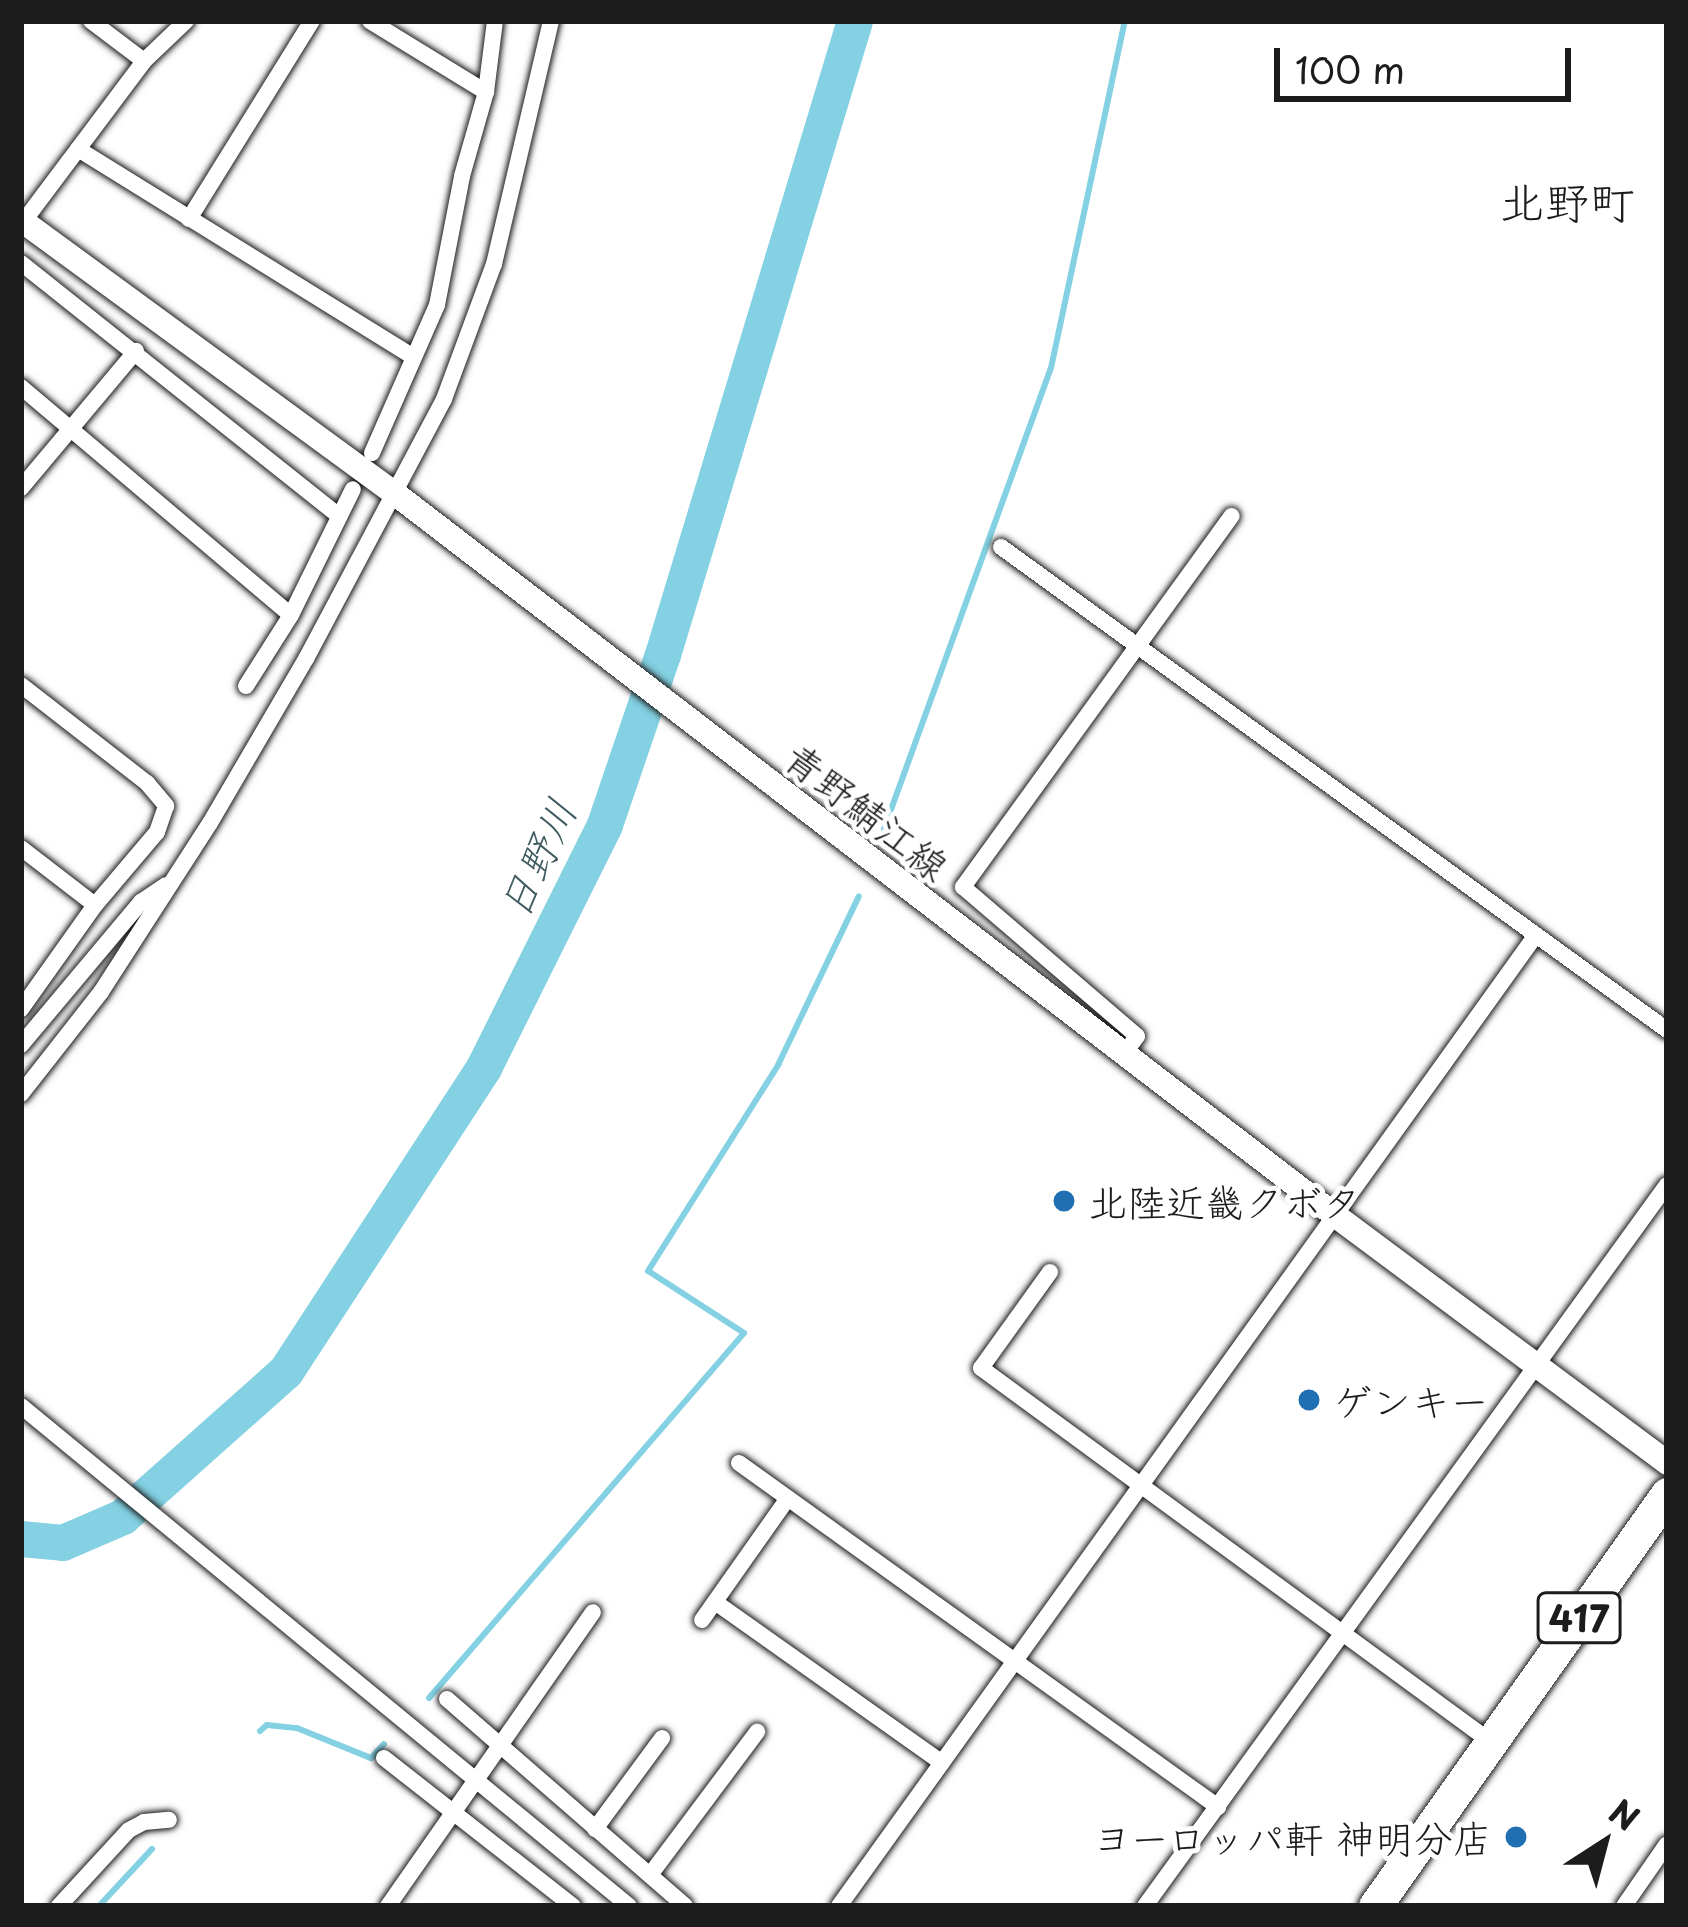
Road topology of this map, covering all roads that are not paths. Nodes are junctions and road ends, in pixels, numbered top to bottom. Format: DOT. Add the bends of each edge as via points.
graph roads {
  1 [pos="91,21"];
  2 [pos="186,21"];
  3 [pos="313,21"];
  4 [pos="370,21"];
  5 [pos="495,21"];
  6 [pos="551,21"];
  7 [pos="144,61"];
  8 [pos="486,92"];
  9 [pos="78,149"];
  10 [pos="189,219"];
  11 [pos="22,222"];
  12 [pos="21,262"];
  13 [pos="136,351"];
  14 [pos="414,357"];
  15 [pos="21,387"];
  16 [pos="73,427"];
  17 [pos="372,453"];
  18 [pos="21,488"];
  19 [pos="353,489"];
  20 [pos="400,497"];
  21 [pos="339,516"];
  22 [pos="1232,516"];
  23 [pos="1001,547"];
  24 [pos="291,615"];
  25 [pos="1138,646"];
  26 [pos="21,685"];
  27 [pos="246,686"];
  28 [pos="21,848"];
  29 [pos="172,881"];
  30 [pos="95,905"];
  31 [pos="1536,935"];
  32 [pos="21,1007"];
  33 [pos="1667,1030"];
  34 [pos="21,1045"];
  35 [pos="1124,1054"];
  36 [pos="21,1094"];
  37 [pos="1667,1185"];
  38 [pos="1336,1216"];
  39 [pos="1050,1272"];
  40 [pos="1534,1367"];
  41 [pos="21,1406"];
  42 [pos="739,1463"];
  43 [pos="1667,1463"];
  44 [pos="1142,1485"];
  45 [pos="1667,1494"];
  46 [pos="788,1498"];
  47 [pos="715,1602"];
  48 [pos="592,1612"];
  49 [pos="702,1620"];
  50 [pos="1345,1633"];
  51 [pos="1015,1662"];
  52 [pos="447,1699"];
  53 [pos="758,1732"];
  54 [pos="662,1738"];
  55 [pos="1491,1742"];
  56 [pos="501,1743"];
  57 [pos="384,1758"];
  58 [pos="942,1763"];
  59 [pos="477,1779"];
  60 [pos="1218,1807"];
  61 [pos="453,1814"];
  62 [pos="169,1820"];
  63 [pos="595,1829"];
  64 [pos="1667,1844"];
  65 [pos="650,1875"];
  66 [pos="59,1906"];
  67 [pos="388,1906"];
  68 [pos="574,1906"];
  69 [pos="628,1906"];
  70 [pos="685,1906"];
  71 [pos="839,1906"];
  72 [pos="1145,1906"];
  73 [pos="1375,1906"];
  74 [pos="1624,1906"];
  1 -- 7 [label="street"];
  2 -- 7 [label="street"];
  3 -- 10 [label="street"];
  4 -- 8 [label="street"];
  5 -- 8 [label="street"];
  6 -- 20 [label="street" via="494,264"];
  7 -- 9 [label="street"];
  8 -- 14 [label="street" via="437,305"];
  9 -- 10 [label="street"];
  9 -- 11 [label="street"];
  10 -- 14 [label="street"];
  11 -- 20 [label="main road, 青野鯖江線"];
  12 -- 13 [label="street"];
  13 -- 16 [label="street"];
  13 -- 21 [label="street"];
  14 -- 17 [label="street"];
  15 -- 16 [label="street"];
  16 -- 18 [label="street"];
  16 -- 24 [label="street"];
  19 -- 21 [label="street"];
  20 -- 29 [label="street"];
  20 -- 35 [label="main road, 青野鯖江線"];
  21 -- 24 [label="street"];
  22 -- 25 [label="street"];
  23 -- 25 [label="street"];
  24 -- 27 [label="street"];
  25 -- 31 [label="street"];
  25 -- 35 [label="street" via="963,886 1138,1036"];
  26 -- 30 [label="street" via="166,806 157,832"];
  28 -- 30 [label="street"];
  29 -- 34 [label="street" via="141,902"];
  29 -- 36 [label="street" via="101,992"];
  30 -- 32 [label="street"];
  31 -- 33 [label="street"];
  31 -- 38 [label="street"];
  35 -- 38 [label="main road, 青野鯖江線"];
  37 -- 40 [label="street"];
  38 -- 40 [label="main road, 青野鯖江線"];
  38 -- 44 [label="street"];
  39 -- 44 [label="street" via="981,1368"];
  40 -- 43 [label="main road, 青野鯖江線"];
  40 -- 50 [label="street"];
  41 -- 59 [label="street"];
  42 -- 46 [label="street"];
  44 -- 50 [label="street"];
  44 -- 51 [label="street"];
  45 -- 55 [label="highway, 417"];
  46 -- 47 [label="street"];
  46 -- 51 [label="street"];
  47 -- 49 [label="street"];
  47 -- 58 [label="street"];
  48 -- 56 [label="street"];
  50 -- 55 [label="street"];
  50 -- 60 [label="street"];
  51 -- 58 [label="street"];
  51 -- 60 [label="street"];
  52 -- 56 [label="street"];
  53 -- 65 [label="street"];
  54 -- 63 [label="street"];
  55 -- 73 [label="highway, 417"];
  56 -- 59 [label="street"];
  56 -- 63 [label="street"];
  57 -- 61 [label="street"];
  58 -- 71 [label="street"];
  59 -- 61 [label="street"];
  59 -- 69 [label="street"];
  60 -- 72 [label="street"];
  61 -- 67 [label="street"];
  61 -- 68 [label="street"];
  62 -- 66 [label="street" via="129,1831"];
  63 -- 65 [label="street"];
  64 -- 74 [label="street"];
  65 -- 70 [label="street"];
}
